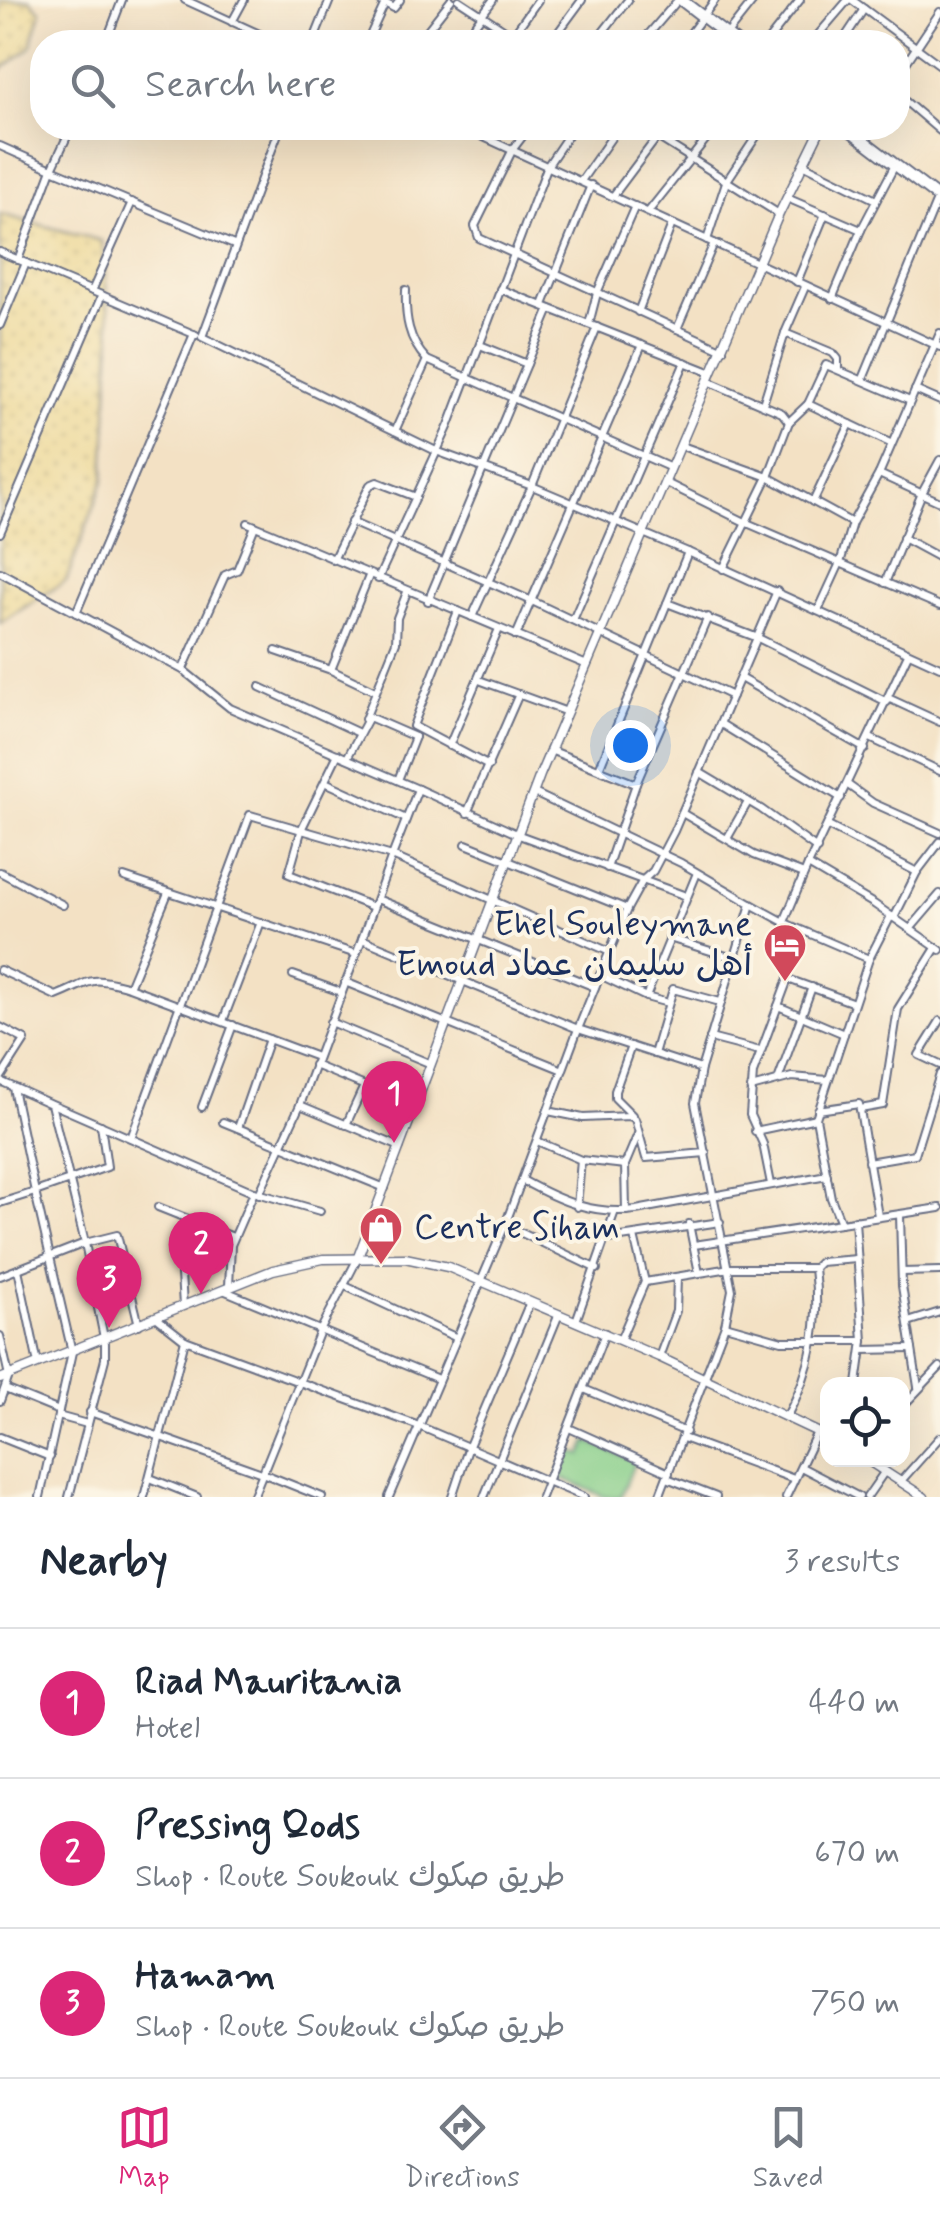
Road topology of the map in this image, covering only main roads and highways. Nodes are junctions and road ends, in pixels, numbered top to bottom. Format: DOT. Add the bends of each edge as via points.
graph roads {
  1 [pos="680,0"];
  2 [pos="720,30"];
  3 [pos="866,140"];
  4 [pos="939,199"];
  1 -- 2 [label="main road"];
  3 -- 4 [label="main road"];
}
